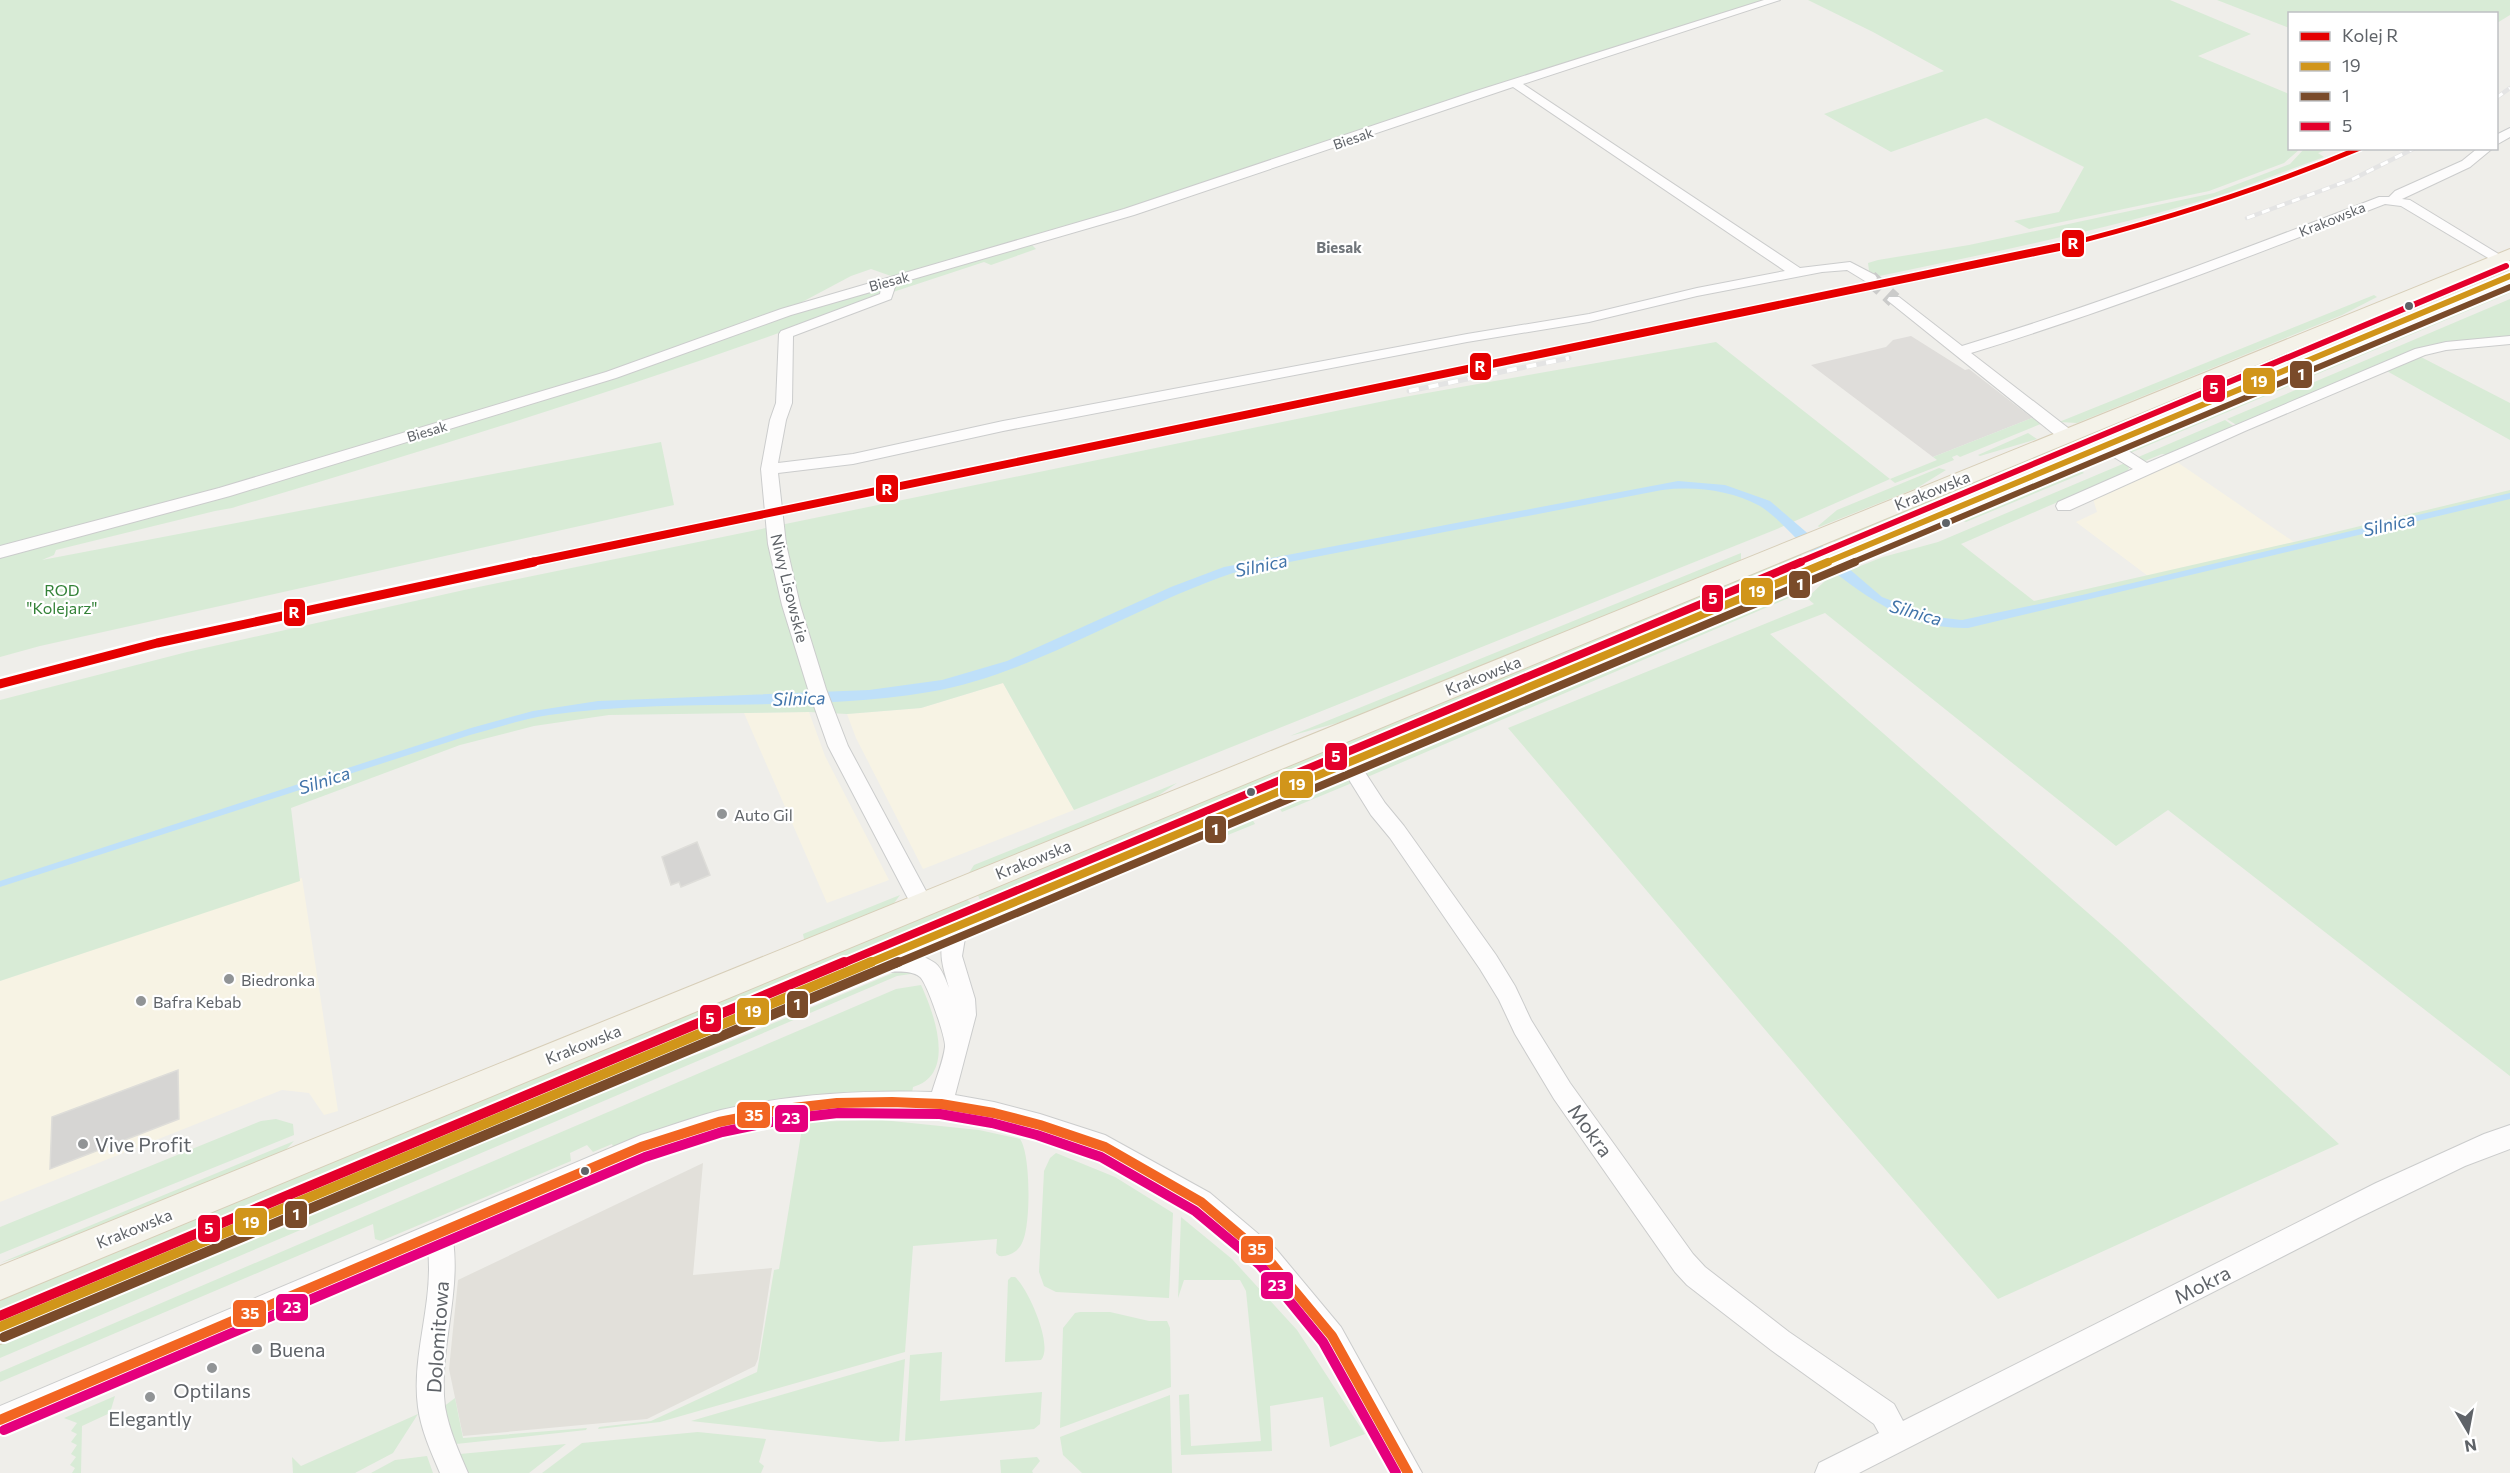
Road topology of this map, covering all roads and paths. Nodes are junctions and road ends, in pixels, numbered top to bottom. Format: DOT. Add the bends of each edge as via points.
graph roads {
  1 [pos="1774,0"];
  2 [pos="1514,83"];
  3 [pos="2484,150"];
  4 [pos="2393,200"];
  5 [pos="2506,260"];
  6 [pos="1798,273"];
  7 [pos="2510,276"];
  8 [pos="1870,278"];
  9 [pos="890,281"];
  10 [pos="1894,300"];
  11 [pos="2510,340"];
  12 [pos="1959,352"];
  13 [pos="2066,435"];
  14 [pos="2107,445"];
  15 [pos="769,469"];
  16 [pos="2146,470"];
  17 [pos="2064,506"];
  18 [pos="0,552"];
  19 [pos="1348,762"];
  20 [pos="922,904"];
  21 [pos="962,924"];
  22 [pos="864,964"];
  23 [pos="957,1045"];
  24 [pos="941,1104"];
  25 [pos="2510,1137"];
  26 [pos="439,1234"];
  27 [pos="0,1283"];
  28 [pos="0,1327"];
  29 [pos="0,1420"];
  30 [pos="1898,1438"];
  31 [pos="454,1473"];
  32 [pos="1408,1473"];
  33 [pos="1829,1473"];
  1 -- 2 [label="street, Biesak"];
  2 -- 6 [label="street"];
  2 -- 9 [label="street, Biesak" via="1129,212"];
  3 -- 4 [label="street, Krakowska" via="2466,164"];
  4 -- 5 [label="street"];
  4 -- 12 [label="street, Krakowska" via="2378,201 2054,322"];
  5 -- 13 [label="main road, Krakowska"];
  6 -- 8 [label="street" via="1846,266"];
  6 -- 15 [label="street" via="1599,315 1003,426 853,459"];
  7 -- 14 [label="main road, Krakowska"];
  9 -- 15 [label="street, Niwy Lisowskie" via="886,296 786,334 784,403"];
  9 -- 18 [label="street, Biesak" via="458,422 224,492"];
  10 -- 12 [label="street"];
  11 -- 16 [label="street" via="2420,352"];
  12 -- 13 [label="street"];
  13 -- 20 [label="main road, Krakowska"];
  14 -- 16 [label="street"];
  14 -- 19 [label="main road, Krakowska"];
  15 -- 20 [label="street, Niwy Lisowskie" via="777,544 820,698 838,746"];
  16 -- 17 [label="street"];
  19 -- 21 [label="main road, Krakowska"];
  19 -- 30 [label="street, Mokra" via="1488,962 1562,1091 1684,1263 1780,1341 1884,1414"];
  20 -- 27 [label="main road, Krakowska"];
  21 -- 22 [label="main road, Krakowska"];
  21 -- 23 [label="street" via="950,945 965,1010"];
  22 -- 23 [label="street" via="902,962 929,970"];
  22 -- 28 [label="main road, Krakowska"];
  23 -- 24 [label="street"];
  24 -- 26 [label="street" via="837,1103 784,1109 709,1125 640,1147"];
  24 -- 32 [label="street" via="1040,1125 1105,1147 1202,1202 1267,1258 1332,1336"];
  25 -- 30 [label="street, Mokra" via="2362,1201"];
  26 -- 29 [label="street"];
  26 -- 31 [label="street, Dolomitowa" via="443,1261 431,1401"];
  30 -- 33 [label="street, Mokra"];
}
